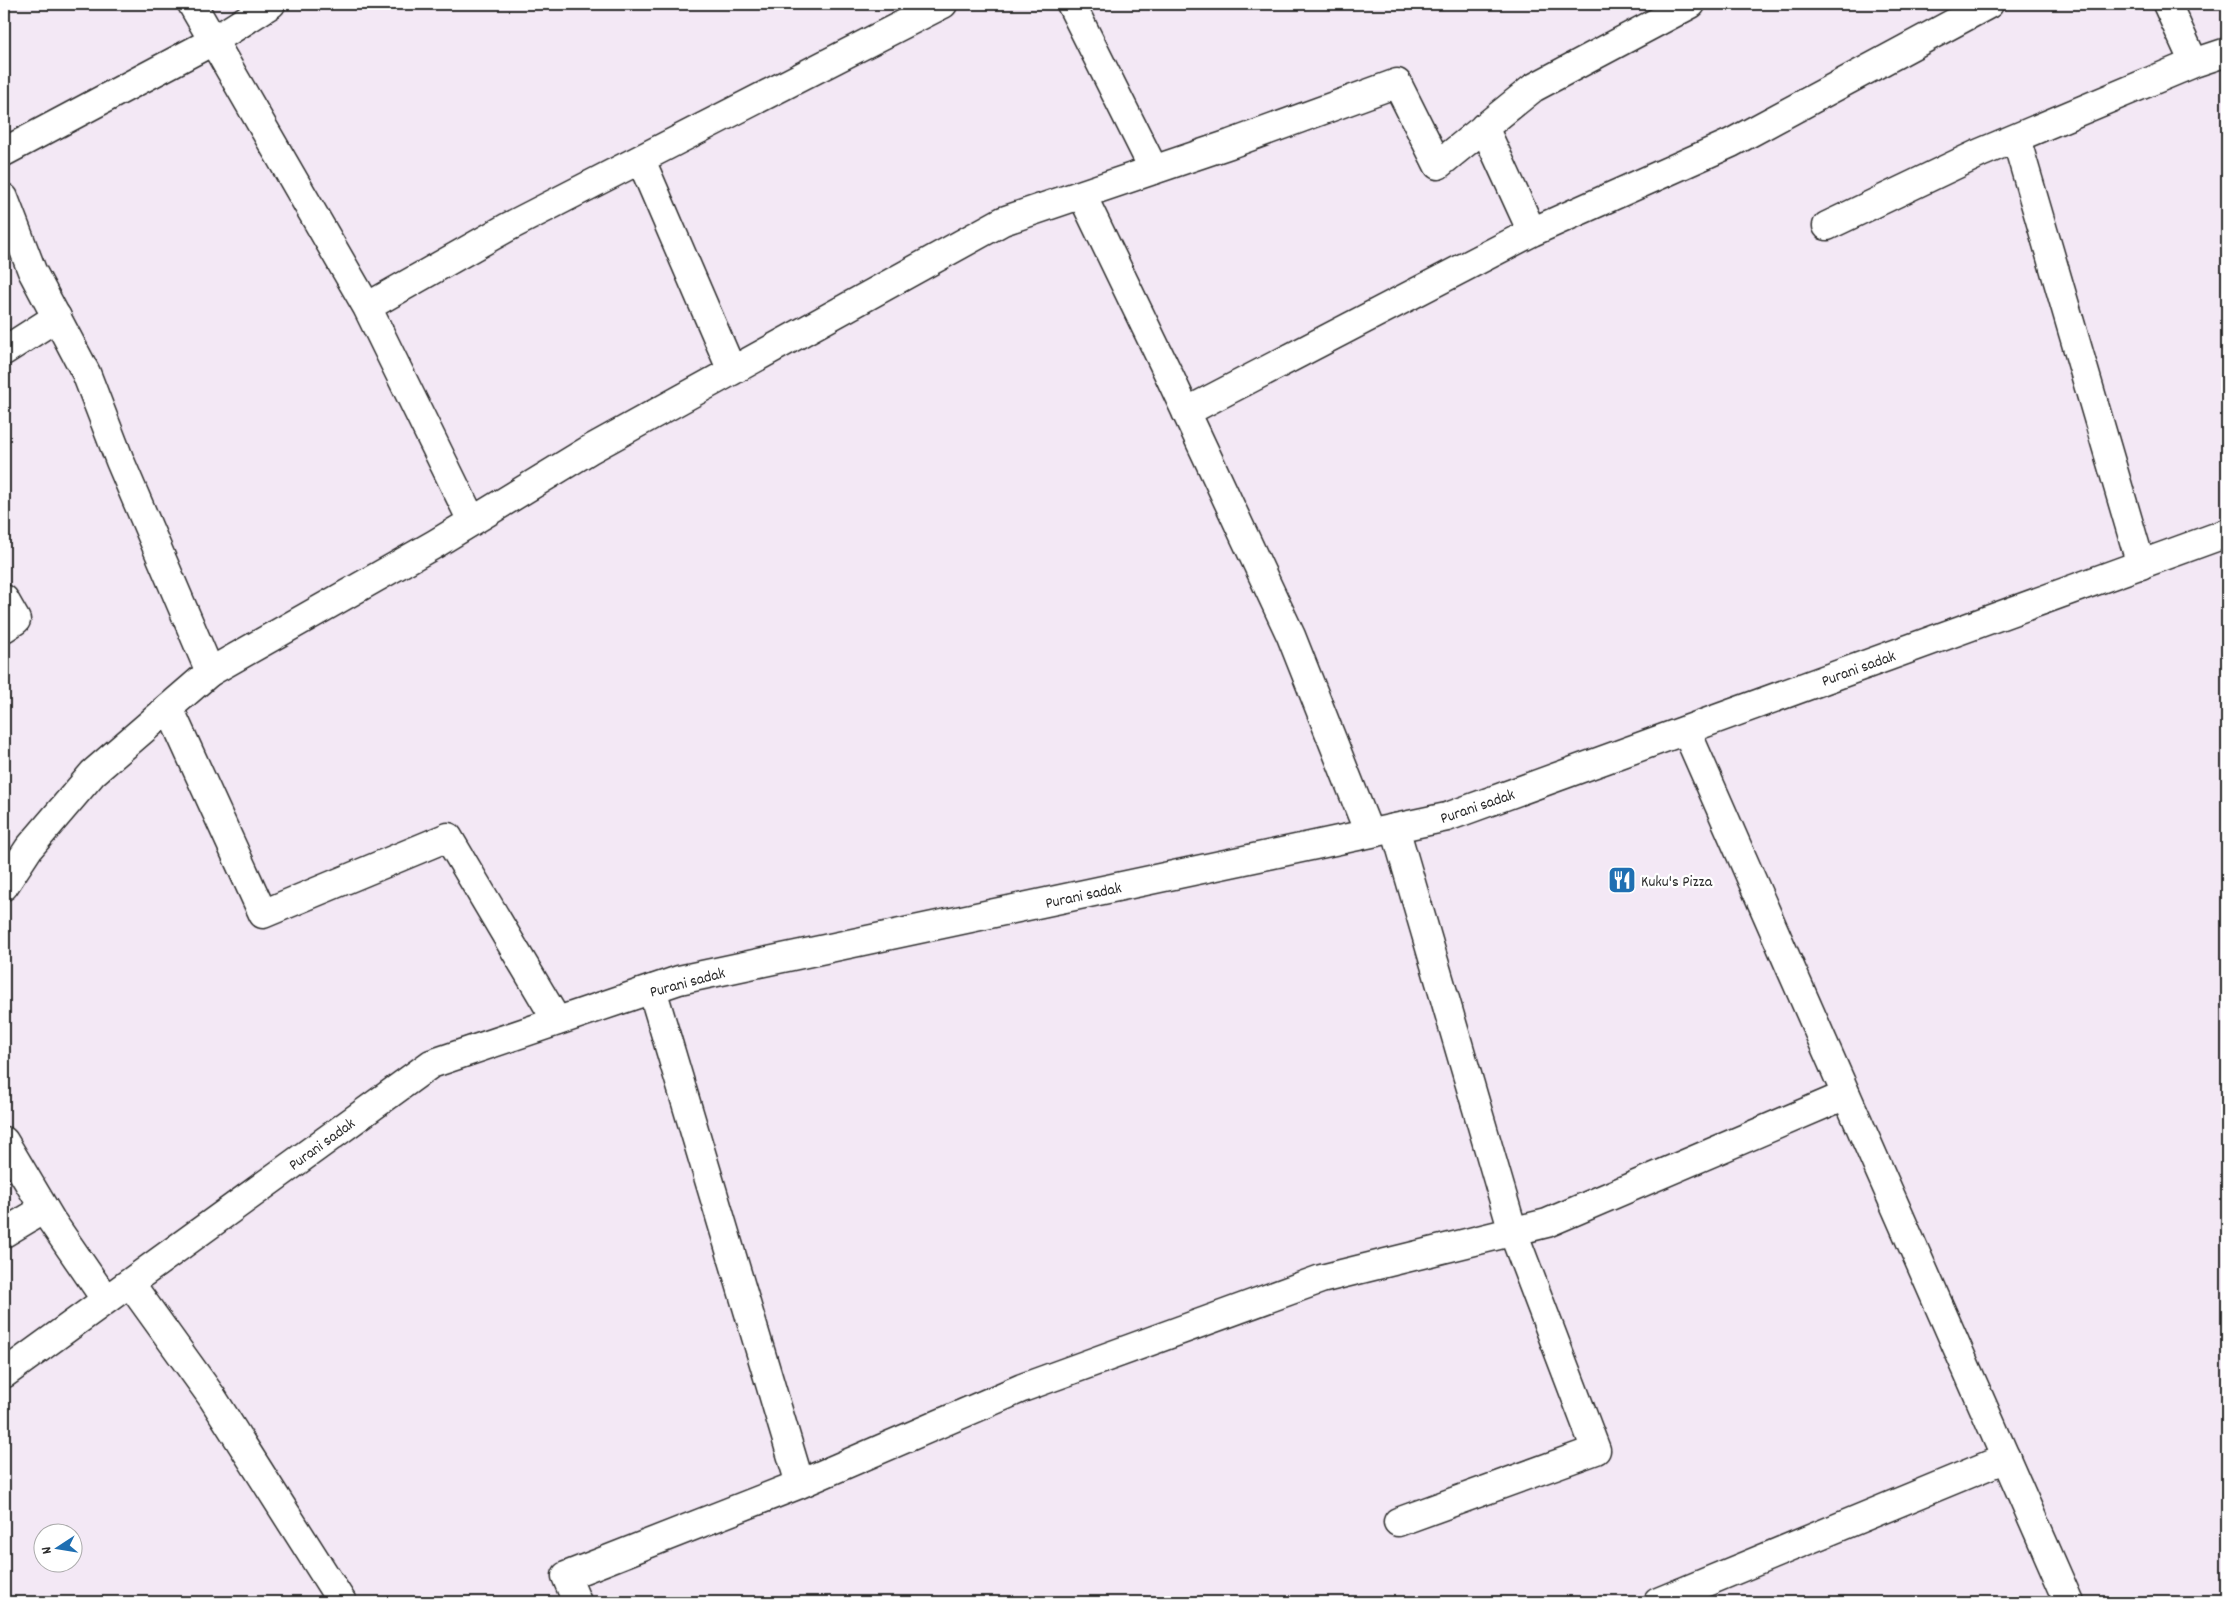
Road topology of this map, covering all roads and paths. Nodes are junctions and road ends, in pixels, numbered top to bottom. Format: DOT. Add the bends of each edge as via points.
graph roads {
  1 [pos="192,4"];
  2 [pos="271,4"];
  3 [pos="943,4"];
  4 [pos="1071,4"];
  5 [pos="1691,4"];
  6 [pos="1988,4"];
  7 [pos="2168,4"];
  8 [pos="213,41"];
  9 [pos="2227,52"];
  10 [pos="2194,63"];
  11 [pos="1484,127"];
  12 [pos="2016,138"];
  13 [pos="4,152"];
  14 [pos="641,160"];
  15 [pos="1154,170"];
  16 [pos="1082,195"];
  17 [pos="4,198"];
  18 [pos="1827,226"];
  19 [pos="1532,232"];
  20 [pos="367,307"];
  21 [pos="57,317"];
  22 [pos="4,351"];
  23 [pos="732,371"];
  24 [pos="1186,412"];
  25 [pos="472,521"];
  26 [pos="2227,533"];
  27 [pos="2141,564"];
  28 [pos="4,599"];
  29 [pos="4,628"];
  30 [pos="210,672"];
  31 [pos="169,708"];
  32 [pos="1686,730"];
  33 [pos="1395,828"];
  34 [pos="1369,833"];
  35 [pos="4,886"];
  36 [pos="652,989"];
  37 [pos="557,1021"];
  38 [pos="1846,1094"];
  39 [pos="4,1141"];
  40 [pos="44,1209"];
  41 [pos="1514,1232"];
  42 [pos="4,1233"];
  43 [pos="130,1283"];
  44 [pos="106,1300"];
  45 [pos="4,1374"];
  46 [pos="2006,1458"];
  47 [pos="800,1484"];
  48 [pos="1398,1522"];
  49 [pos="342,1602"];
  50 [pos="577,1602"];
  51 [pos="1658,1602"];
  52 [pos="2069,1602"];
  1 -- 8 [label="street"];
  2 -- 8 [label="street"];
  3 -- 14 [label="street"];
  4 -- 15 [label="street"];
  5 -- 11 [label="street" via="1533,88"];
  6 -- 19 [label="street" via="1731,143"];
  7 -- 10 [label="street"];
  8 -- 13 [label="street"];
  8 -- 20 [label="street"];
  9 -- 10 [label="street"];
  10 -- 12 [label="street"];
  11 -- 15 [label="street" via="1438,165 1397,83"];
  11 -- 19 [label="street"];
  12 -- 18 [label="street"];
  12 -- 27 [label="street"];
  14 -- 20 [label="street" via="508,227"];
  14 -- 23 [label="street"];
  15 -- 16 [label="street"];
  16 -- 23 [label="street" via="1003,222"];
  16 -- 24 [label="street"];
  17 -- 21 [label="street" via="32,271"];
  19 -- 24 [label="street"];
  20 -- 25 [label="street"];
  21 -- 22 [label="street"];
  21 -- 30 [label="street" via="86,373"];
  23 -- 25 [label="street" via="589,450"];
  24 -- 34 [label="street" via="1291,636"];
  25 -- 30 [label="street"];
  26 -- 27 [label="street, Purani sadak"];
  27 -- 32 [label="street, Purani sadak"];
  28 -- 29 [label="street" via="16,620"];
  30 -- 31 [label="street"];
  31 -- 35 [label="street" via="93,773 29,848"];
  31 -- 37 [label="street" via="263,914 448,837"];
  32 -- 33 [label="street, Purani sadak" via="1447,817"];
  32 -- 38 [label="street"];
  33 -- 34 [label="street, Purani sadak"];
  33 -- 41 [label="street"];
  34 -- 36 [label="street, Purani sadak" via="679,980"];
  36 -- 37 [label="street, Purani sadak"];
  36 -- 47 [label="street"];
  37 -- 43 [label="street, Purani sadak" via="431,1064"];
  38 -- 41 [label="street" via="1547,1223"];
  38 -- 46 [label="street"];
  39 -- 40 [label="street"];
  40 -- 42 [label="street"];
  40 -- 44 [label="street"];
  41 -- 47 [label="street" via="1321,1279 1022,1388"];
  41 -- 48 [label="street" via="1596,1450"];
  43 -- 44 [label="street, Purani sadak"];
  43 -- 49 [label="street" via="212,1397"];
  44 -- 45 [label="street, Purani sadak"];
  46 -- 51 [label="street"];
  46 -- 52 [label="street"];
  47 -- 50 [label="street" via="566,1576"];
}
